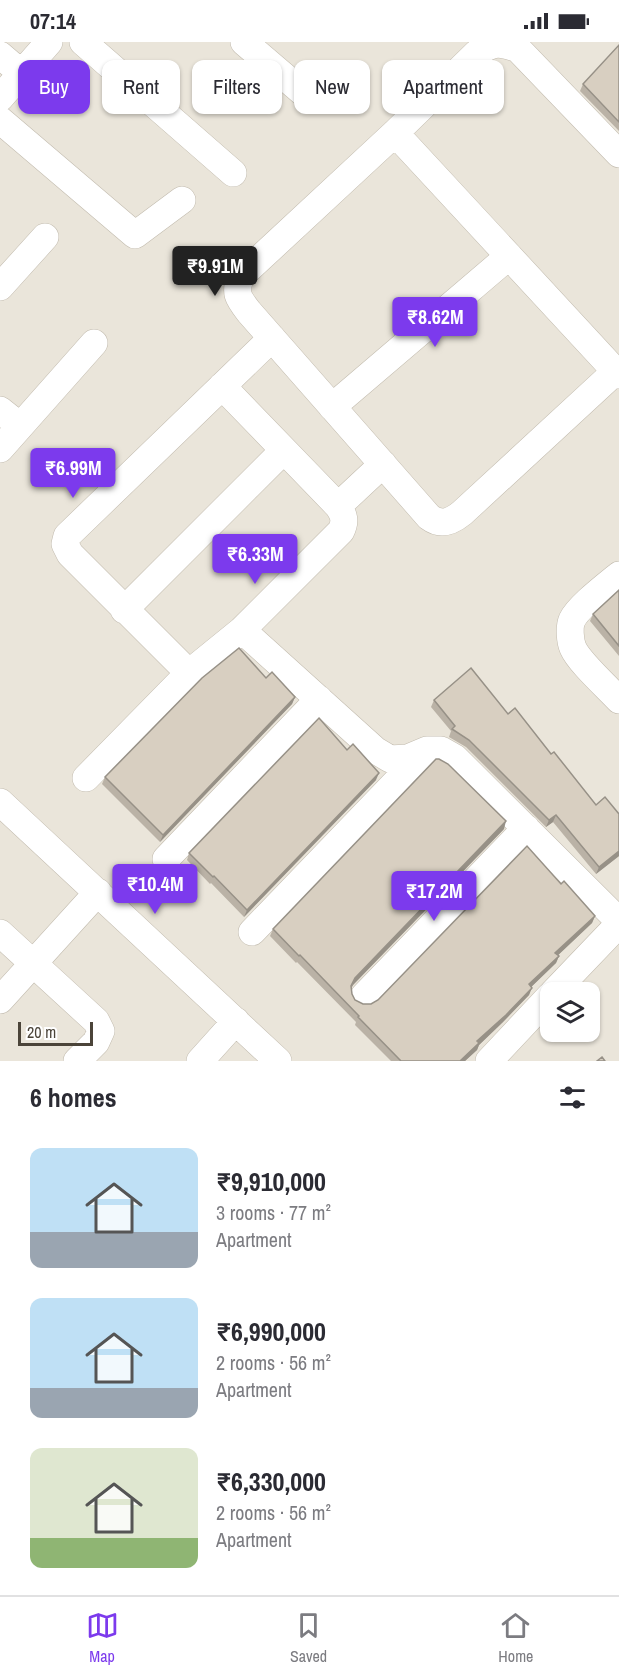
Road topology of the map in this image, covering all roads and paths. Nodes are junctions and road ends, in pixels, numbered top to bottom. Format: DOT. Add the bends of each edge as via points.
graph roads {
  1 [pos="49,42"];
  2 [pos="83,42"];
  3 [pos="244,42"];
  4 [pos="0,55"];
  5 [pos="33,60"];
  6 [pos="18,71"];
  7 [pos="18,77"];
  8 [pos="294,85"];
  9 [pos="0,98"];
  10 [pos="0,120"];
  11 [pos="395,133"];
  12 [pos="619,153"];
  13 [pos="233,173"];
  14 [pos="182,200"];
  15 [pos="45,237"];
  16 [pos="508,256"];
  17 [pos="0,287"];
  18 [pos="272,338"];
  19 [pos="94,343"];
  20 [pos="617,373"];
  21 [pos="222,386"];
  22 [pos="332,407"];
  23 [pos="10,418"];
  24 [pos="0,449"];
  25 [pos="283,450"];
  26 [pos="382,464"];
  27 [pos="338,506"];
  28 [pos="619,575"];
  29 [pos="124,610"];
  30 [pos="242,630"];
  31 [pos="189,673"];
  32 [pos="319,699"];
  33 [pos="619,700"];
  34 [pos="427,750"];
  35 [pos="86,778"];
  36 [pos="0,802"];
  37 [pos="526,828"];
  38 [pos="166,859"];
  39 [pos="98,892"];
  40 [pos="619,922"];
  41 [pos="252,932"];
  42 [pos="0,933"];
  43 [pos="33,964"];
  44 [pos="563,982"];
  45 [pos="364,996"];
  46 [pos="0,1000"];
  47 [pos="540,1007"];
  48 [pos="236,1021"];
  49 [pos="77,1061"];
  50 [pos="200,1061"];
  51 [pos="278,1061"];
  52 [pos="489,1061"];
  1 -- 5 [label="street"];
  2 -- 13 [label="street"];
  3 -- 8 [label="street"];
  4 -- 6 [label="street"];
  7 -- 9 [label="street"];
  10 -- 14 [label="street" via="135,235"];
  11 -- 12 [label="street" via="477,53 491,44 506,43 518,49"];
  11 -- 16 [label="street"];
  11 -- 18 [label="street" via="241,276 237,287 239,300"];
  15 -- 17 [label="street"];
  16 -- 20 [label="street"];
  16 -- 22 [label="street"];
  18 -- 21 [label="street"];
  18 -- 22 [label="street"];
  19 -- 23 [label="street"];
  20 -- 26 [label="street" via="454,519 435,522"];
  21 -- 25 [label="street"];
  21 -- 29 [label="street" via="67,536 65,544 70,554"];
  22 -- 26 [label="street"];
  23 -- 24 [label="street"];
  25 -- 27 [label="street"];
  25 -- 29 [label="street"];
  26 -- 27 [label="street"];
  27 -- 30 [label="street" via="344,520 341,531"];
  28 -- 33 [label="street" via="572,620 570,635 573,648 584,663"];
  29 -- 31 [label="street"];
  30 -- 31 [label="street"];
  30 -- 32 [label="street"];
  31 -- 35 [label="street"];
  32 -- 34 [label="street" via="390,759 408,758"];
  32 -- 38 [label="street"];
  34 -- 37 [label="street" via="441,750 455,758"];
  34 -- 41 [label="street"];
  36 -- 39 [label="street"];
  37 -- 40 [label="street"];
  37 -- 45 [label="street"];
  39 -- 43 [label="street"];
  39 -- 48 [label="street"];
  40 -- 44 [label="street"];
  42 -- 43 [label="street"];
  43 -- 46 [label="street"];
  43 -- 49 [label="street" via="87,1012 101,1031"];
  47 -- 52 [label="street"];
  48 -- 50 [label="street"];
  48 -- 51 [label="street"];
}
